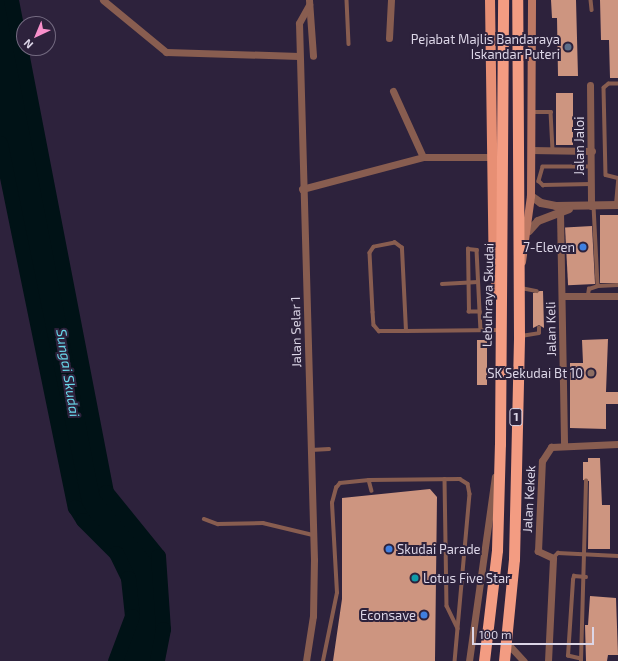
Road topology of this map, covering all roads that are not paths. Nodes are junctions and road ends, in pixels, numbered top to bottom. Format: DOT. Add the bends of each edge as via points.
graph roads {
  1 [pos="103,0"];
  2 [pos="347,0"];
  3 [pos="391,0"];
  4 [pos="490,0"];
  5 [pos="497,0"];
  6 [pos="503,0"];
  7 [pos="517,0"];
  8 [pos="532,0"];
  9 [pos="591,0"];
  10 [pos="309,2"];
  11 [pos="592,10"];
  12 [pos="389,38"];
  13 [pos="349,44"];
  14 [pos="299,56"];
  15 [pos="313,56"];
  16 [pos="502,70"];
  17 [pos="618,84"];
  18 [pos="590,86"];
  19 [pos="393,91"];
  20 [pos="531,112"];
  21 [pos="531,150"];
  22 [pos="553,150"];
  23 [pos="592,151"];
  24 [pos="423,157"];
  25 [pos="492,157"];
  26 [pos="591,167"];
  27 [pos="618,178"];
  28 [pos="618,181"];
  29 [pos="591,184"];
  30 [pos="302,189"];
  31 [pos="531,196"];
  32 [pos="617,205"];
  33 [pos="592,206"];
  34 [pos="572,208"];
  35 [pos="560,212"];
  36 [pos="528,231"];
  37 [pos="520,275"];
  38 [pos="467,282"];
  39 [pos="478,282"];
  40 [pos="442,284"];
  41 [pos="618,285"];
  42 [pos="598,286"];
  43 [pos="519,288"];
  44 [pos="537,291"];
  45 [pos="588,295"];
  46 [pos="562,296"];
  47 [pos="618,296"];
  48 [pos="502,308"];
  49 [pos="480,312"];
  50 [pos="539,328"];
  51 [pos="481,330"];
  52 [pos="501,330"];
  53 [pos="406,331"];
  54 [pos="519,336"];
  55 [pos="500,444"];
  56 [pos="618,444"];
  57 [pos="564,445"];
  58 [pos="329,449"];
  59 [pos="310,450"];
  60 [pos="445,479"];
  61 [pos="369,480"];
  62 [pos="586,481"];
  63 [pos="372,491"];
  64 [pos="204,519"];
  65 [pos="313,535"];
  66 [pos="586,554"];
  67 [pos="618,556"];
  68 [pos="553,558"];
  69 [pos="586,576"];
  70 [pos="458,628"];
  71 [pos="506,642"];
  72 [pos="581,660"];
  73 [pos="306,661"];
  74 [pos="323,661"];
  75 [pos="455,661"];
  76 [pos="469,661"];
  77 [pos="484,661"];
  78 [pos="504,661"];
  79 [pos="524,661"];
  80 [pos="548,661"];
  1 -- 14 [label="street" via="166,52"];
  2 -- 13 [label="lane"];
  3 -- 12 [label="street"];
  4 -- 25 [label="main road"];
  5 -- 16 [label="highway"];
  6 -- 16 [label="highway, Lebuhraya Skudai / 1"];
  7 -- 37 [label="highway, 1"];
  8 -- 20 [label="main road"];
  9 -- 11 [label="lane"];
  10 -- 14 [label="street, Jalan Selar 1" via="299,23"];
  10 -- 15 [label="street"];
  14 -- 30 [label="street, Jalan Selar 1"];
  16 -- 48 [label="highway, Lebuhraya Skudai / 1"];
  17 -- 27 [label="lane" via="609,84 604,88 606,175"];
  18 -- 23 [label="street, Jalan Jaloi"];
  19 -- 24 [label="street"];
  20 -- 21 [label="main road"];
  20 -- 22 [label="lane" via="551,112"];
  21 -- 22 [label="street"];
  21 -- 31 [label="main road"];
  22 -- 23 [label="street"];
  23 -- 26 [label="street, Jalan Jaloi"];
  24 -- 25 [label="street"];
  24 -- 30 [label="street"];
  25 -- 48 [label="main road" via="494,274"];
  26 -- 29 [label="street, Jalan Jaloi"];
  26 -- 29 [label="lane" via="543,166 539,171 539,181 544,185"];
  28 -- 32 [label="lane"];
  29 -- 33 [label="street, Jalan Jaloi"];
  30 -- 59 [label="street, Jalan Selar 1"];
  31 -- 34 [label="street" via="541,203"];
  31 -- 36 [label="main road"];
  32 -- 33 [label="street"];
  33 -- 34 [label="street"];
  33 -- 42 [label="lane"];
  34 -- 35 [label="street"];
  35 -- 36 [label="street" via="538,221"];
  35 -- 46 [label="street, Jalan Keli"];
  36 -- 37 [label="main road"];
  37 -- 43 [label="highway, 1"];
  38 -- 39 [label="lane"];
  38 -- 39 [label="lane" via="466,251 474,248"];
  38 -- 40 [label="lane"];
  38 -- 49 [label="lane" via="469,312"];
  39 -- 49 [label="lane"];
  41 -- 42 [label="lane"];
  42 -- 45 [label="lane" via="588,289"];
  43 -- 44 [label="lane"];
  43 -- 54 [label="highway, 1"];
  45 -- 46 [label="street"];
  45 -- 47 [label="street"];
  46 -- 57 [label="street, Jalan Keli"];
  48 -- 52 [label="highway, Lebuhraya Skudai / 1"];
  49 -- 51 [label="lane"];
  50 -- 54 [label="lane" via="537,334"];
  51 -- 52 [label="lane"];
  51 -- 53 [label="lane"];
  52 -- 55 [label="highway, Lebuhraya Skudai / 1"];
  53 -- 53 [label="lane" via="379,331 374,325 370,253 374,247 395,244 402,248"];
  54 -- 71 [label="highway, 1" via="514,559"];
  55 -- 76 [label="street"];
  55 -- 77 [label="highway, Lebuhraya Skudai / 1" via="497,550"];
  56 -- 57 [label="street"];
  57 -- 68 [label="street, Jalan Kekek" via="551,447 542,461 538,551"];
  58 -- 59 [label="lane"];
  59 -- 65 [label="street, Jalan Selar 1"];
  60 -- 61 [label="lane"];
  60 -- 70 [label="lane" via="447,606"];
  60 -- 70 [label="lane" via="460,479 468,484 470,494"];
  61 -- 63 [label="lane"];
  61 -- 74 [label="lane" via="340,482 332,503 337,593"];
  62 -- 66 [label="lane"];
  64 -- 65 [label="lane" via="218,524 263,523"];
  65 -- 73 [label="street, Jalan Selar 1" via="313,616"];
  66 -- 67 [label="lane"];
  66 -- 68 [label="lane" via="558,553"];
  66 -- 69 [label="lane"];
  68 -- 80 [label="street"];
  69 -- 72 [label="lane"];
  69 -- 72 [label="lane" via="574,576 573,580 568,656"];
  70 -- 75 [label="lane"];
  71 -- 78 [label="highway, 1"];
  71 -- 79 [label="street"];
}
